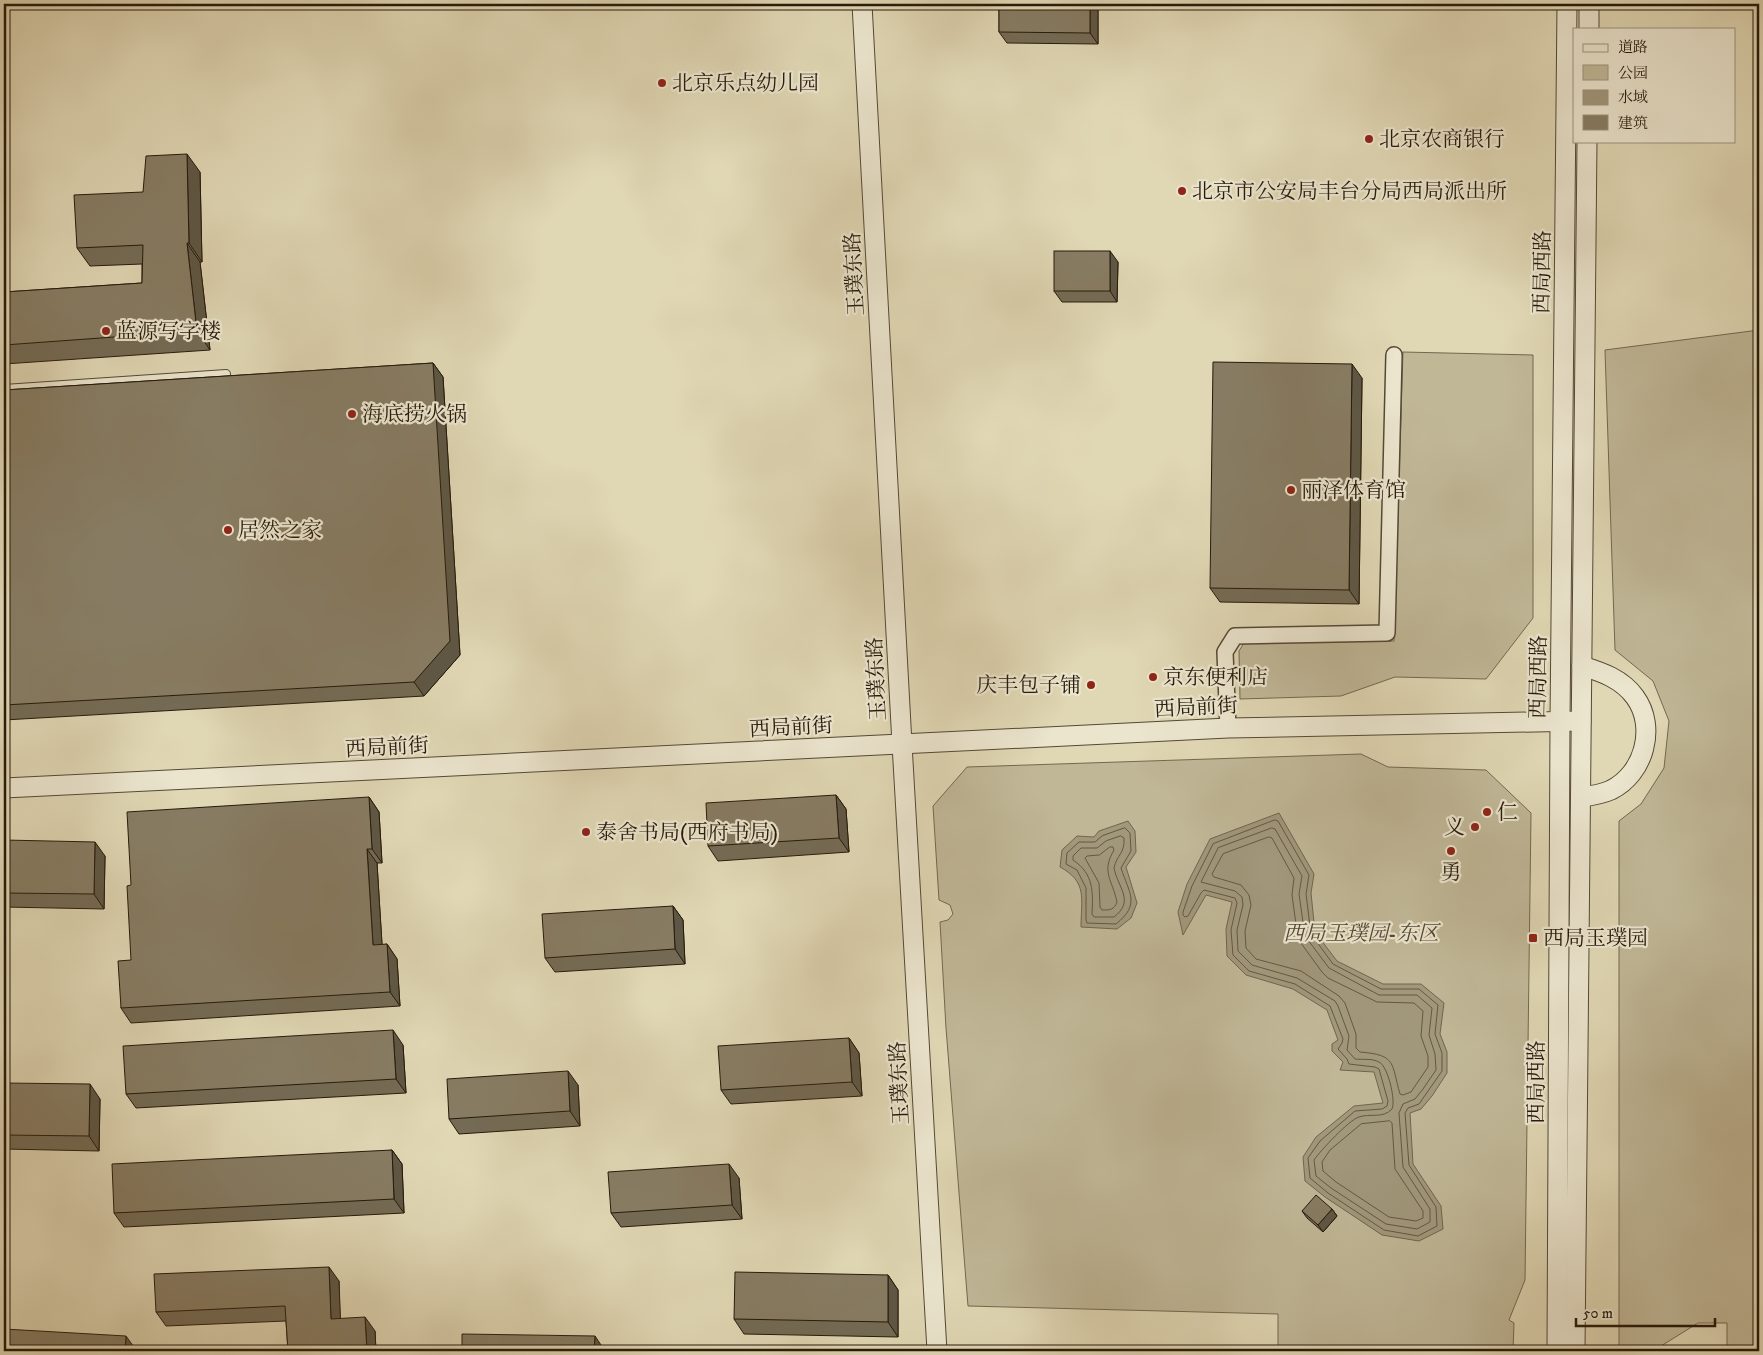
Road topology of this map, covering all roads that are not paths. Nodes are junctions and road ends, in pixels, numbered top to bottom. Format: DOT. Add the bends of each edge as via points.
graph roads {
  1 [pos="862,4"];
  2 [pos="1567,4"];
  3 [pos="1589,4"];
  4 [pos="1588,28"];
  5 [pos="1587,142"];
  6 [pos="1394,355"];
  7 [pos="226,374"];
  8 [pos="4,389"];
  9 [pos="1582,666"];
  10 [pos="1582,721"];
  11 [pos="1560,722"];
  12 [pos="1228,728"];
  13 [pos="902,744"];
  14 [pos="4,788"];
  15 [pos="1581,797"];
  16 [pos="937,1351"];
  17 [pos="1557,1351"];
  18 [pos="1575,1351"];
  1 -- 13 [label="street, 玉璞东路"];
  2 -- 11 [label="street, 西局西路"];
  3 -- 4 [label="street"];
  5 -- 9 [label="street, 西局西路"];
  6 -- 12 [label="street" via="1387,634 1235,636 1225,652"];
  7 -- 8 [label="lane"];
  9 -- 10 [label="street, 西局西路"];
  9 -- 15 [label="street" via="1610,676 1634,696 1642,709 1645,742 1635,770 1624,781 1611,790"];
  10 -- 11 [label="street, 西局前街"];
  10 -- 15 [label="street, 西局西路"];
  11 -- 12 [label="street, 西局前街"];
  11 -- 17 [label="street, 西局西路"];
  12 -- 13 [label="street, 西局前街"];
  13 -- 14 [label="street, 西局前街"];
  13 -- 16 [label="street, 玉璞东路"];
  15 -- 18 [label="street, 西局西路"];
}
